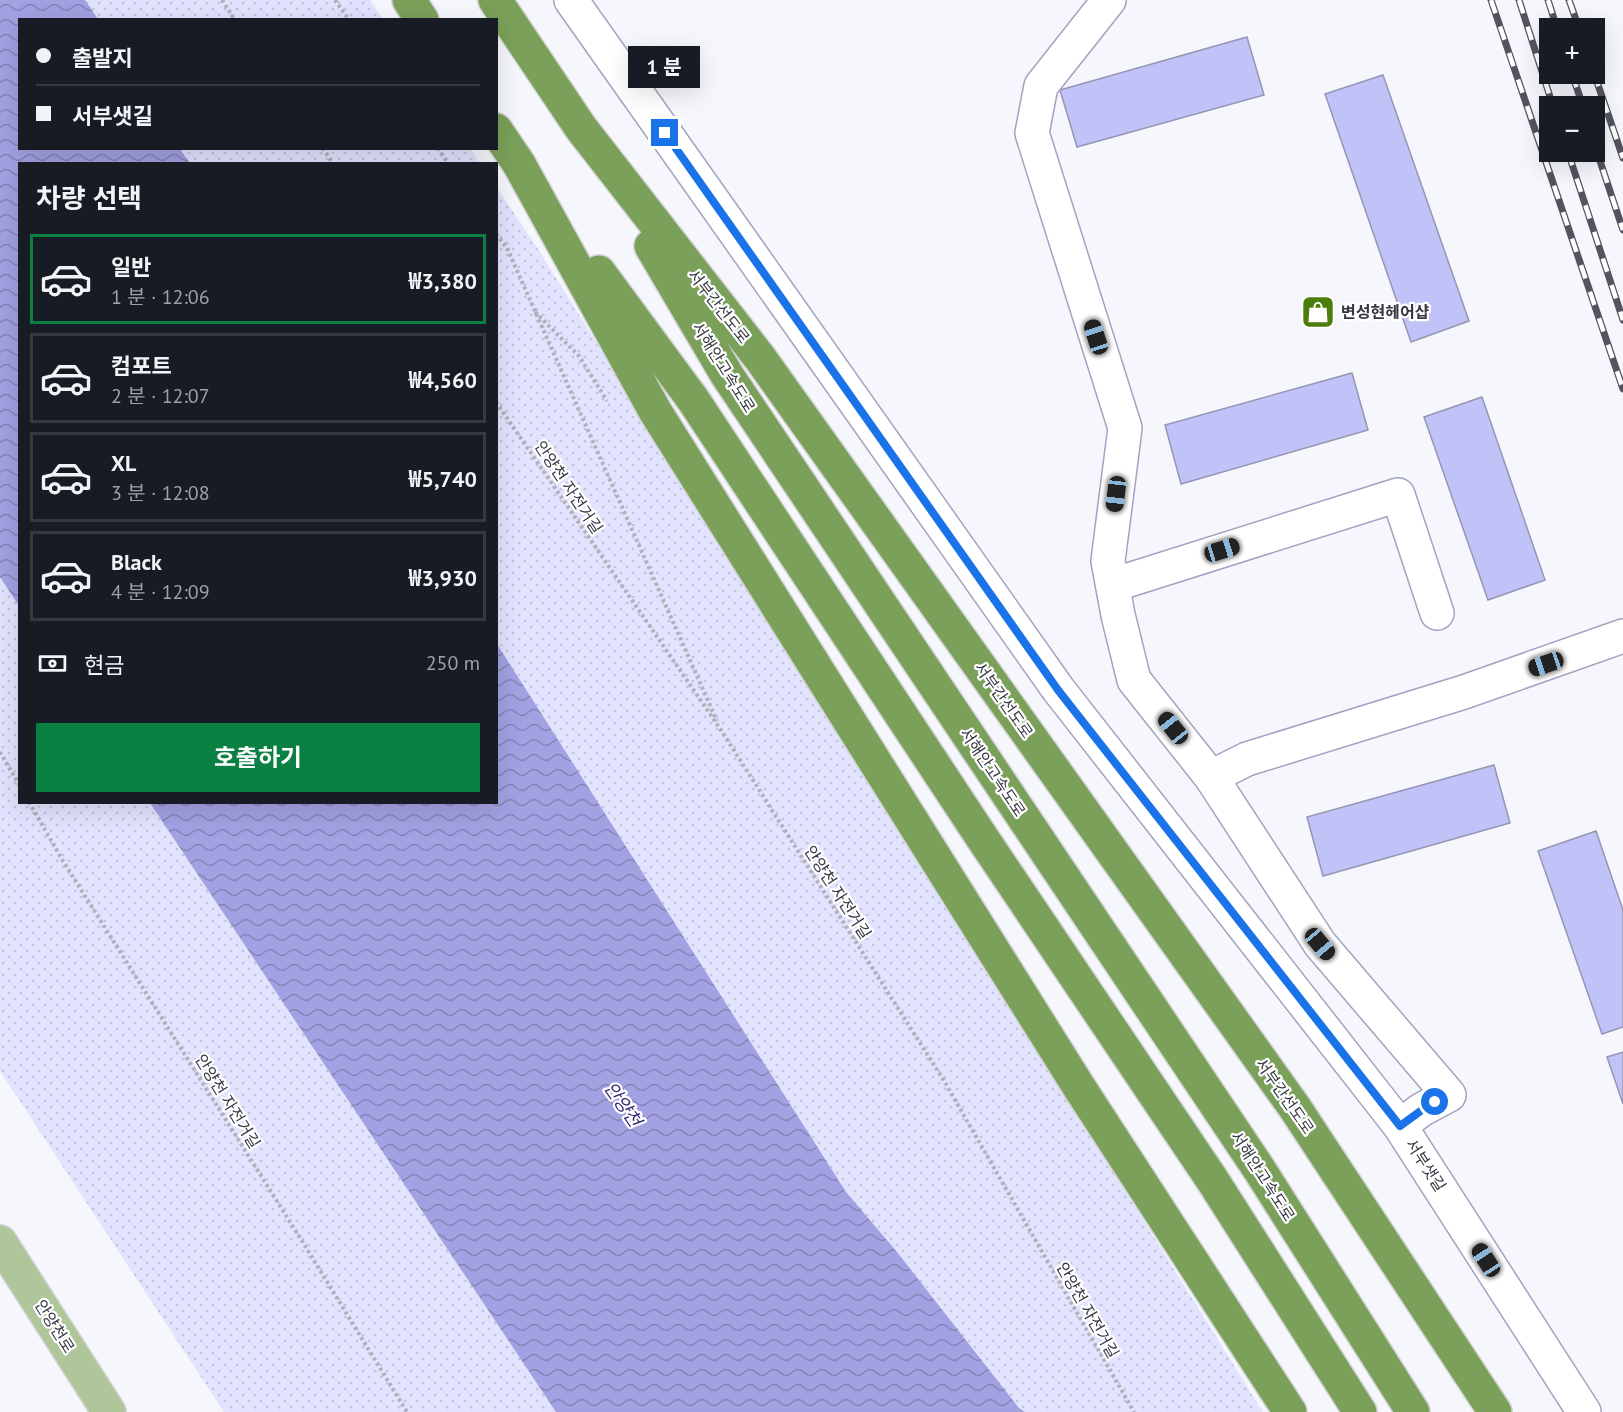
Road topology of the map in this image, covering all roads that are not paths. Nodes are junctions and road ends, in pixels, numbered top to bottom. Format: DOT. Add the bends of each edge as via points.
graph roads {
  1 [pos="409,0"];
  2 [pos="495,0"];
  3 [pos="571,0"];
  4 [pos="1109,0"];
  5 [pos="421,18"];
  6 [pos="580,128"];
  7 [pos="498,133"];
  8 [pos="519,164"];
  9 [pos="1113,585"];
  10 [pos="1437,613"];
  11 [pos="1623,636"];
  12 [pos="1211,777"];
  13 [pos="1400,1126"];
  14 [pos="0,1242"];
  15 [pos="109,1412"];
  16 [pos="1290,1412"];
  17 [pos="1360,1412"];
  18 [pos="1413,1412"];
  19 [pos="1495,1412"];
  20 [pos="1584,1412"];
  1 -- 5 [label="highway"];
  2 -- 6 [label="highway, 서부간선도로"];
  3 -- 13 [label="street, 서부샛길" via="1058,690"];
  4 -- 9 [label="street" via="1041,86 1032,133 1125,428 1108,561"];
  6 -- 18 [label="highway, 서해안고속도로" via="727,375 1259,1168"];
  6 -- 19 [label="highway, 서부간선도로" via="760,358 1288,1099"];
  7 -- 8 [label="highway"];
  8 -- 16 [label="highway" via="656,411 1073,1077"];
  8 -- 17 [label="highway" via="694,401 1213,1181"];
  9 -- 10 [label="street" via="1398,495"];
  9 -- 12 [label="street" via="1134,680"];
  11 -- 12 [label="street" via="1464,692 1246,759"];
  12 -- 13 [label="street" via="1320,944 1449,1095"];
  13 -- 20 [label="street, 서부샛길"];
  14 -- 15 [label="main road, 안양천로"];
}
